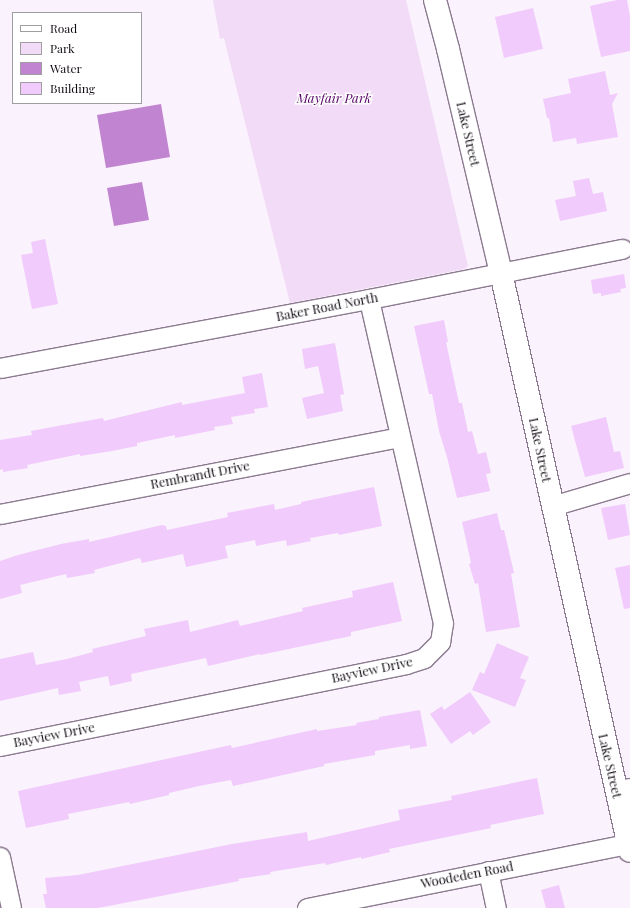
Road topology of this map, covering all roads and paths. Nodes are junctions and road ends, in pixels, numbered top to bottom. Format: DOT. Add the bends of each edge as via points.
graph roads {
  1 [pos="435,0"];
  2 [pos="441,0"];
  3 [pos="448,49"];
  4 [pos="622,249"];
  5 [pos="501,273"];
  6 [pos="369,299"];
  7 [pos="0,368"];
  8 [pos="400,437"];
  9 [pos="630,483"];
  10 [pos="552,506"];
  11 [pos="0,514"];
  12 [pos="0,746"];
  13 [pos="623,789"];
  14 [pos="629,847"];
  15 [pos="0,857"];
  16 [pos="488,871"];
  17 [pos="12,908"];
  18 [pos="307,908"];
  19 [pos="496,908"];
  1 -- 3 [label="street, Lake Street"];
  2 -- 3 [label="street, Lake Street"];
  3 -- 5 [label="street, Lake Street"];
  4 -- 5 [label="street, Baker Road North"];
  5 -- 6 [label="street, Baker Road North"];
  5 -- 10 [label="street, Lake Street"];
  6 -- 7 [label="street, Baker Road North"];
  6 -- 8 [label="street, Bayview Drive"];
  8 -- 11 [label="street, Rembrandt Drive"];
  8 -- 12 [label="street, Bayview Drive" via="443,623 440,642 424,658 406,664"];
  9 -- 10 [label="street"];
  10 -- 13 [label="street, Lake Street"];
  13 -- 14 [label="street, Lake Street"];
  14 -- 16 [label="street, Woodeden Road"];
  15 -- 17 [label="street"];
  16 -- 18 [label="street, Woodeden Road"];
  16 -- 19 [label="street"];
}
